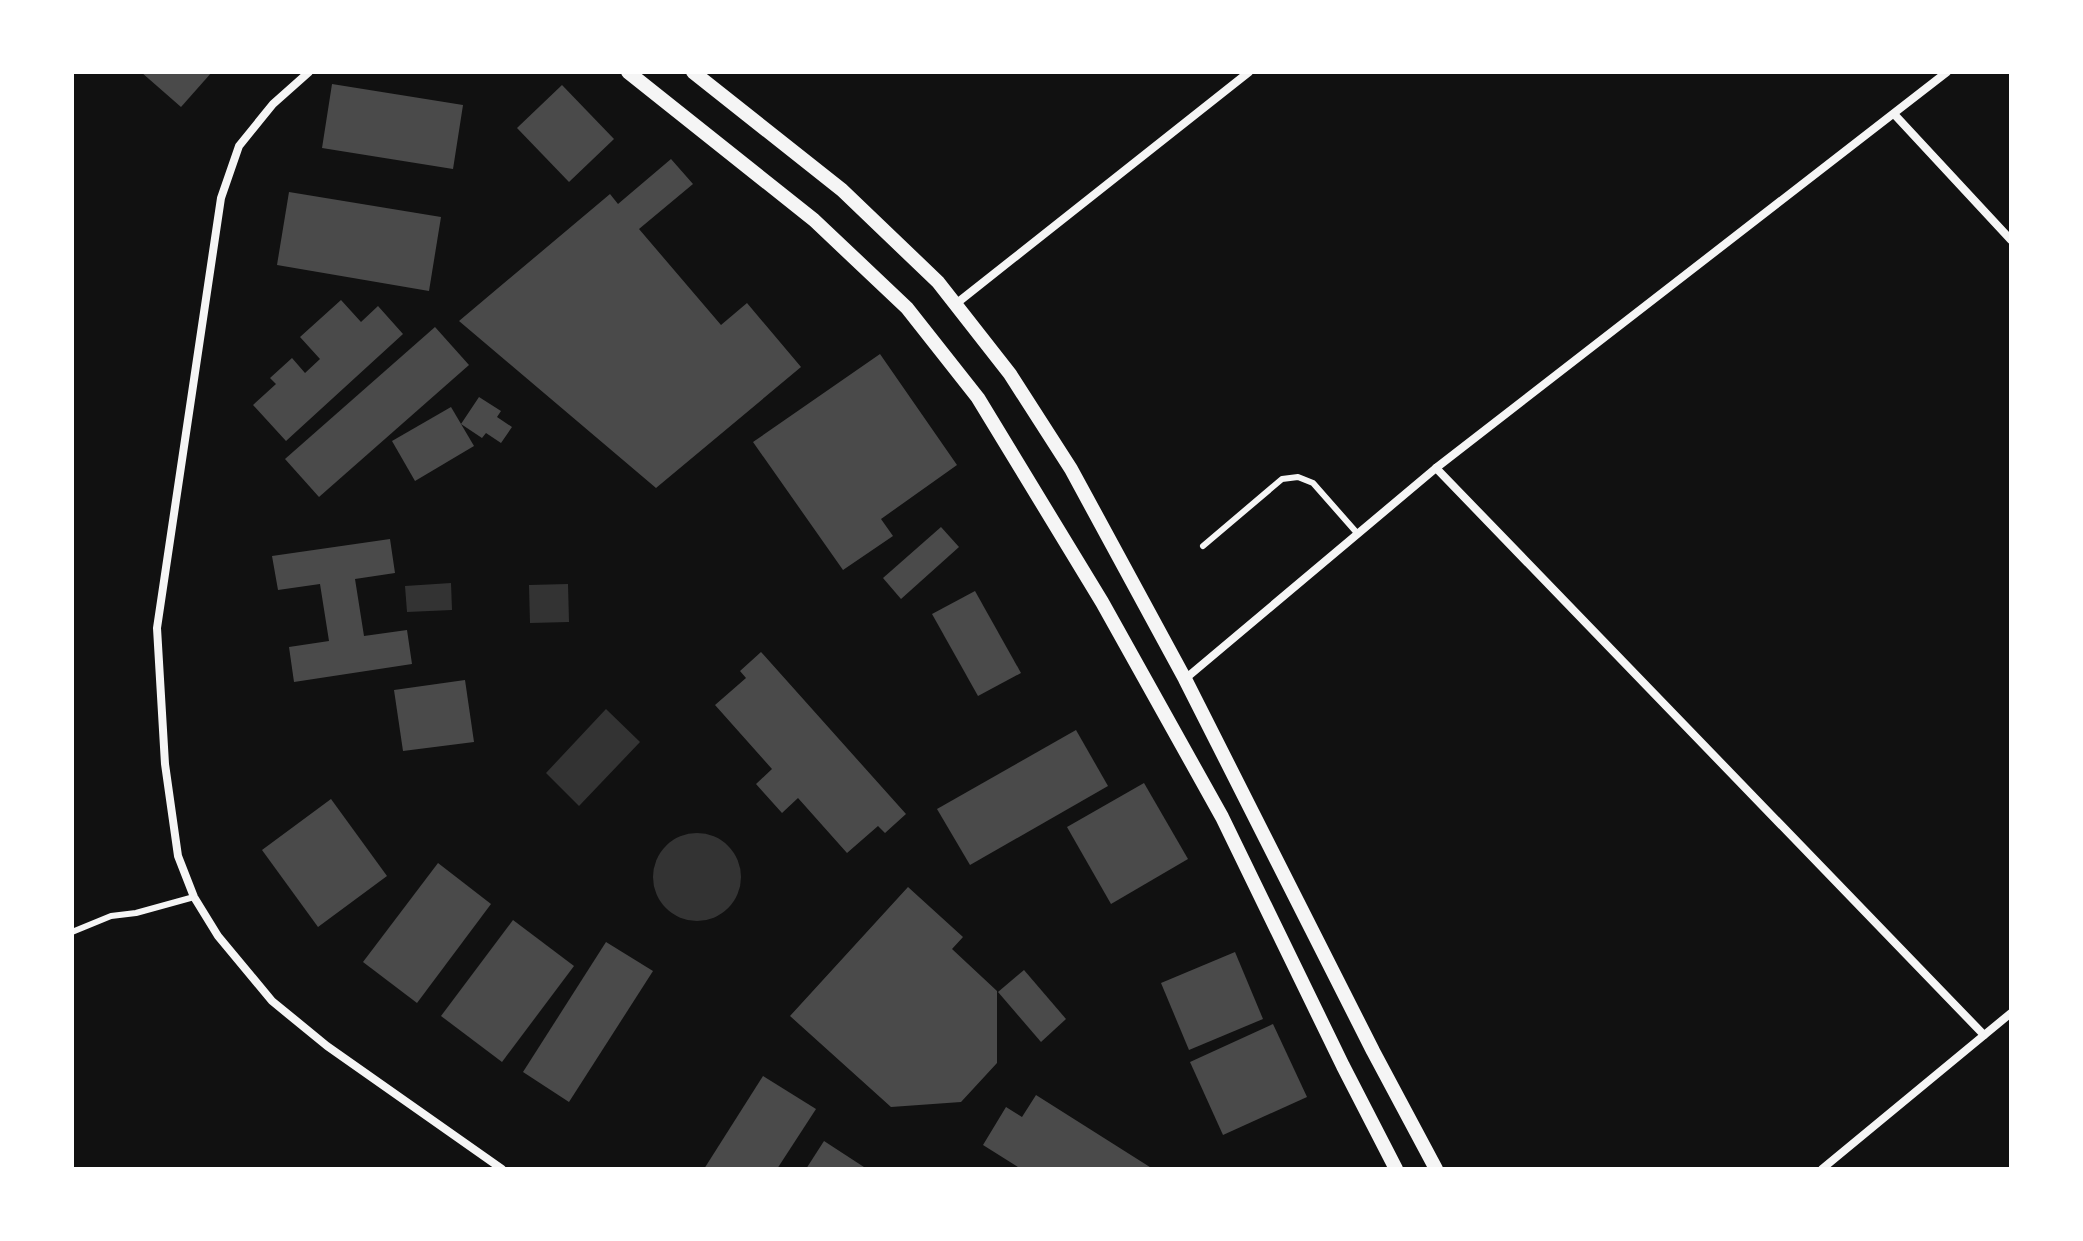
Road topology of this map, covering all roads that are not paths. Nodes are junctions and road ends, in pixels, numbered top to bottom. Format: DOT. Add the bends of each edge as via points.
graph roads {
  1 [pos="309,72"];
  2 [pos="628,72"];
  3 [pos="693,72"];
  4 [pos="1249,72"];
  5 [pos="1947,72"];
  6 [pos="1894,114"];
  7 [pos="2011,240"];
  8 [pos="957,303"];
  9 [pos="1436,468"];
  10 [pos="1357,533"];
  11 [pos="1203,546"];
  12 [pos="1185,679"];
  13 [pos="194,897"];
  14 [pos="72,932"];
  15 [pos="2011,1013"];
  16 [pos="1984,1035"];
  17 [pos="502,1169"];
  18 [pos="1396,1169"];
  19 [pos="1436,1169"];
  20 [pos="1822,1169"];
  1 -- 13 [label="street" via="273,104 239,146 221,198 157,628 165,764 178,856"];
  2 -- 18 [label="street" via="814,220 907,308 978,398 1102,602 1222,817"];
  3 -- 8 [label="street" via="842,190"];
  4 -- 8 [label="street"];
  5 -- 6 [label="street"];
  6 -- 7 [label="street"];
  6 -- 9 [label="street"];
  8 -- 12 [label="street" via="1071,469"];
  9 -- 10 [label="street"];
  9 -- 16 [label="street"];
  10 -- 11 [label="lane" via="1313,483 1298,477 1282,479"];
  10 -- 12 [label="street"];
  12 -- 19 [label="street"];
  13 -- 14 [label="lane" via="111,916"];
  13 -- 17 [label="street" via="218,936 272,1001"];
  15 -- 16 [label="street"];
  16 -- 20 [label="street"];
}
